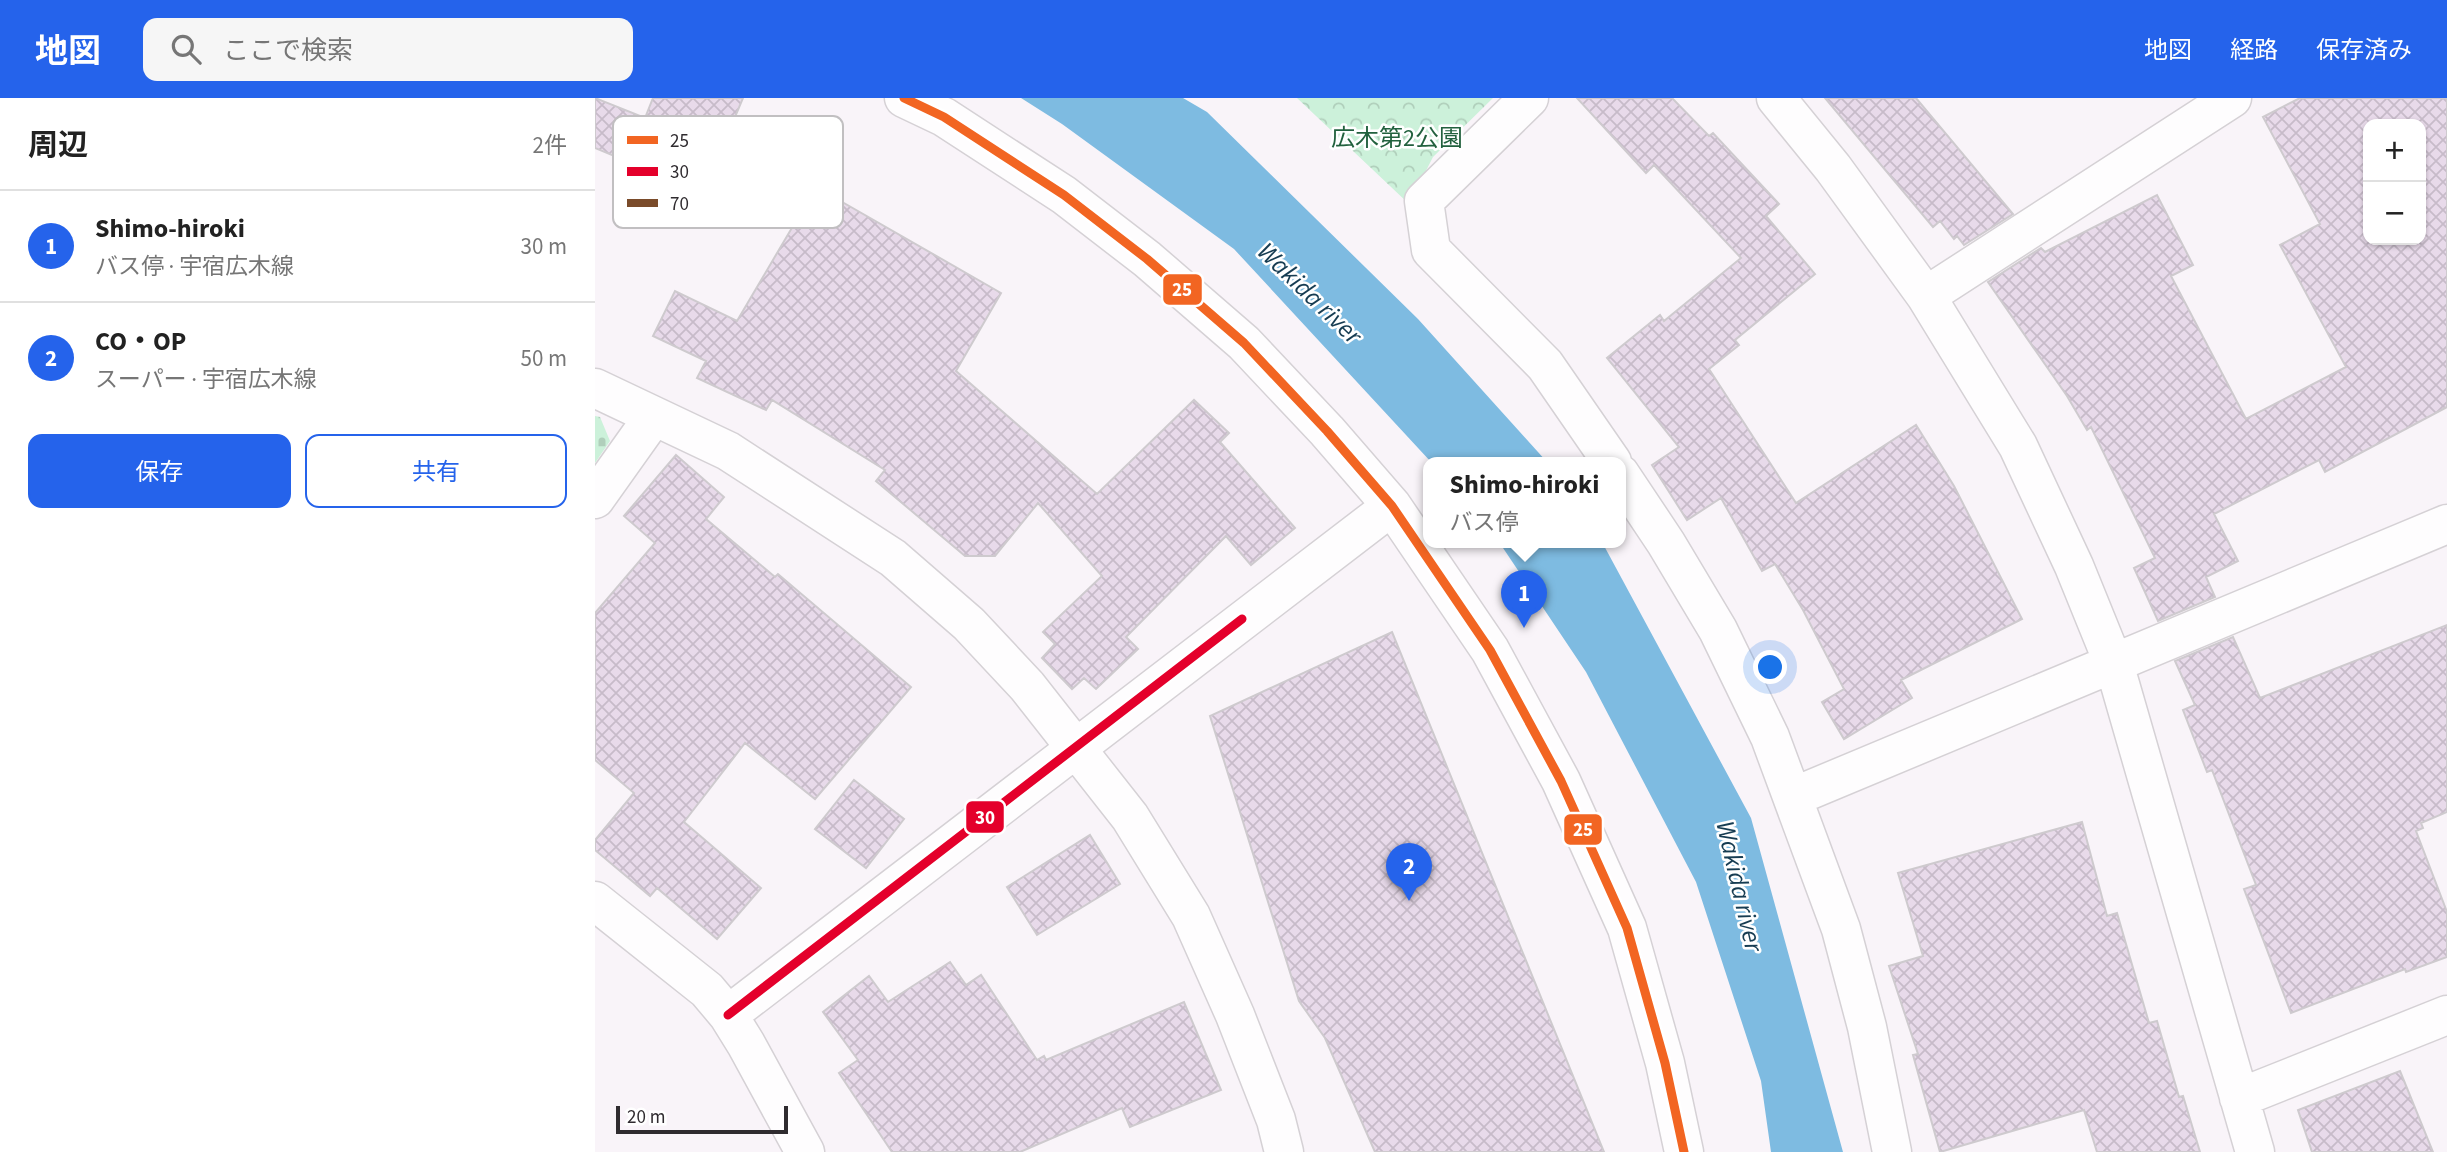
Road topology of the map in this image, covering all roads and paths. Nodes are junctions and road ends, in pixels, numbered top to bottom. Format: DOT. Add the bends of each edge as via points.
graph roads {
  1 [pos="904,98"];
  2 [pos="1529,98"];
  3 [pos="1776,98"];
  4 [pos="2232,98"];
  5 [pos="1926,296"];
  6 [pos="595,388"];
  7 [pos="654,415"];
  8 [pos="1609,457"];
  9 [pos="1626,483"];
  10 [pos="595,499"];
  11 [pos="1392,506"];
  12 [pos="2447,524"];
  13 [pos="2113,663"];
  14 [pos="1075,748"];
  15 [pos="1793,797"];
  16 [pos="595,901"];
  17 [pos="727,1014"];
  18 [pos="2447,1015"];
  19 [pos="2239,1098"];
  20 [pos="805,1152"];
  21 [pos="1284,1152"];
  22 [pos="1683,1152"];
  23 [pos="1892,1152"];
  24 [pos="2255,1152"];
  1 -- 11 [label="street" via="944,117 1064,195 1147,259 1244,343"];
  2 -- 8 [label="street" via="1424,201 1431,250 1545,365"];
  3 -- 5 [label="street"];
  4 -- 5 [label="street"];
  5 -- 13 [label="street" via="2018,446"];
  6 -- 7 [label="street"];
  7 -- 10 [label="street"];
  7 -- 14 [label="street" via="727,451 893,558 977,633 1027,686"];
  9 -- 15 [label="street" via="1718,630 1770,737"];
  11 -- 14 [label="street"];
  11 -- 22 [label="street" via="1490,650 1562,781 1626,928 1665,1063"];
  12 -- 13 [label="street"];
  13 -- 15 [label="street"];
  13 -- 19 [label="street"];
  14 -- 17 [label="street"];
  14 -- 21 [label="street" via="1130,817 1191,916 1235,1014"];
  15 -- 23 [label="street" via="1841,929"];
  16 -- 17 [label="street" via="707,990"];
  17 -- 20 [label="street"];
  18 -- 19 [label="street"];
  19 -- 24 [label="street"];
}
